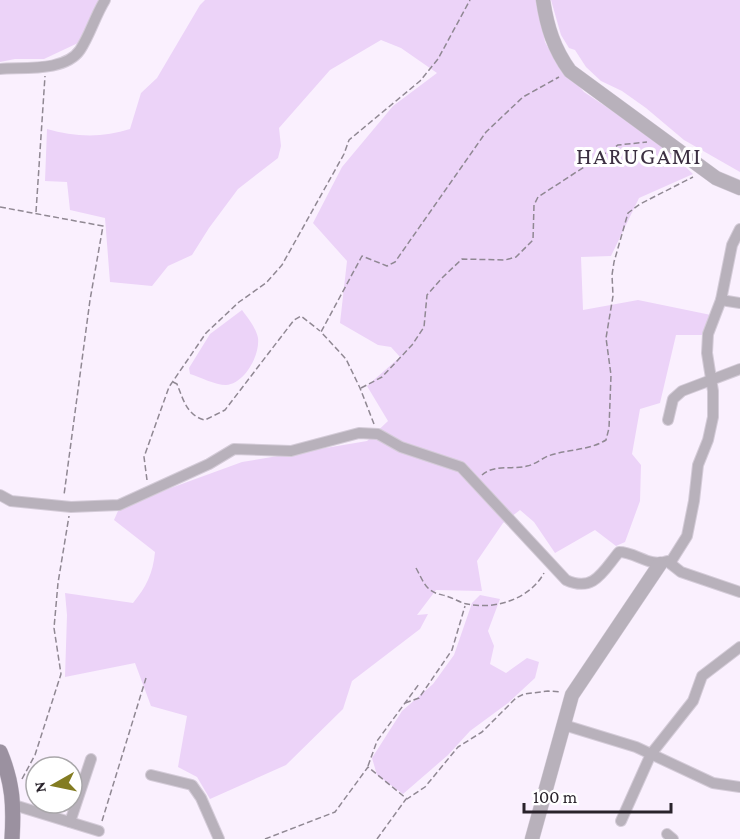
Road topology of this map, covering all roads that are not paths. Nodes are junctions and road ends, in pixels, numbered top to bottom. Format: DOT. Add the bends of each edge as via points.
graph roads {
  1 [pos="105,0"];
  2 [pos="543,0"];
  3 [pos="0,69"];
  4 [pos="740,188"];
  5 [pos="740,229"];
  6 [pos="721,300"];
  7 [pos="740,303"];
  8 [pos="740,369"];
  9 [pos="711,381"];
  10 [pos="668,420"];
  11 [pos="0,495"];
  12 [pos="665,563"];
  13 [pos="740,592"];
  14 [pos="740,647"];
  15 [pos="564,725"];
  16 [pos="0,752"];
  17 [pos="651,754"];
  18 [pos="90,759"];
  19 [pos="151,775"];
  20 [pos="740,787"];
  21 [pos="14,805"];
  22 [pos="621,821"];
  23 [pos="70,822"];
  24 [pos="99,831"];
  25 [pos="12,839"];
  26 [pos="219,839"];
  27 [pos="532,839"];
  1 -- 3 [label="street" via="73,59 45,67"];
  2 -- 4 [label="street" via="547,26 570,71 716,178"];
  5 -- 6 [label="street" via="732,245"];
  6 -- 7 [label="street"];
  6 -- 9 [label="street" via="708,334"];
  8 -- 9 [label="street"];
  9 -- 10 [label="street" via="682,391 673,399"];
  9 -- 12 [label="street" via="713,417 698,465 687,536"];
  11 -- 12 [label="street" via="10,501 66,506 119,505 234,449 291,451 359,433 378,434 401,447 461,467 566,579 576,584 597,580 619,552"];
  12 -- 13 [label="street"];
  12 -- 15 [label="street" via="572,695"];
  14 -- 17 [label="street" via="702,676 693,701"];
  15 -- 17 [label="street"];
  15 -- 27 [label="street"];
  16 -- 21 [label="main road"];
  17 -- 20 [label="street" via="713,783"];
  17 -- 22 [label="street"];
  18 -- 23 [label="street"];
  19 -- 26 [label="street" via="192,785"];
  21 -- 23 [label="street"];
  21 -- 25 [label="main road"];
  23 -- 24 [label="street"];
}
